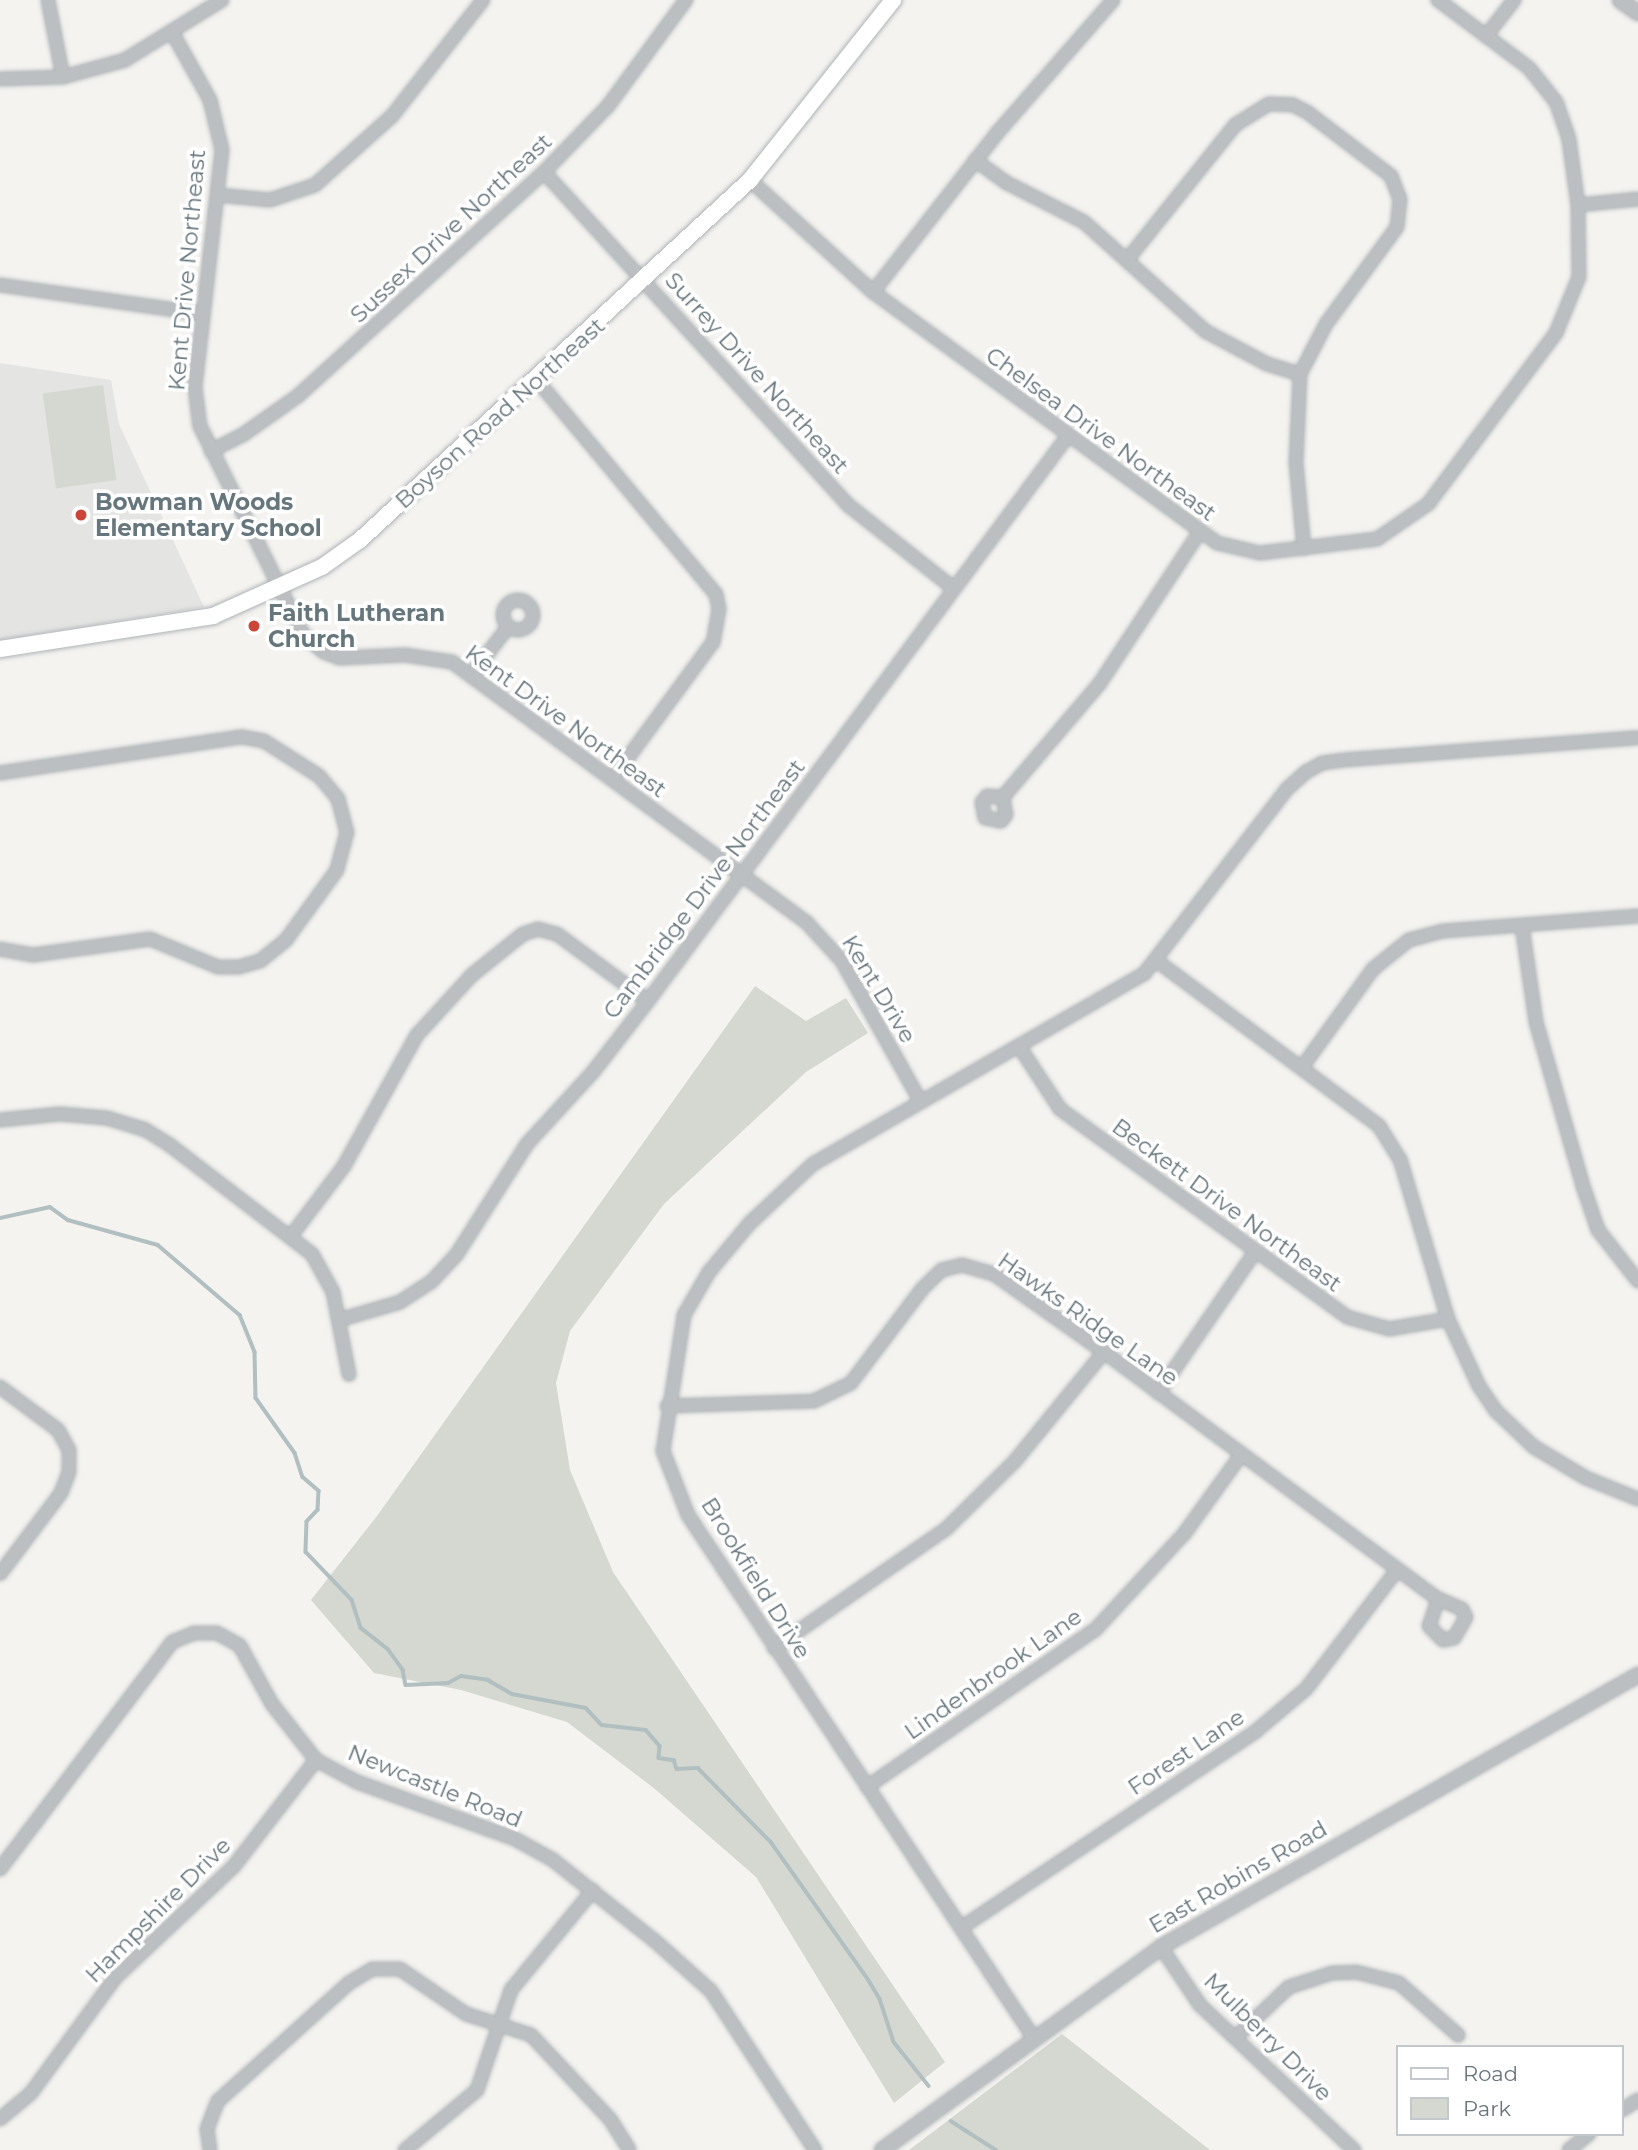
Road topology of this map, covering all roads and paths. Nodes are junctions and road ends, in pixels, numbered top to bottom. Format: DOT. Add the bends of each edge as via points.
graph roads {
  1 [pos="48,0"];
  2 [pos="222,0"];
  3 [pos="483,0"];
  4 [pos="685,0"];
  5 [pos="893,0"];
  6 [pos="1112,0"];
  7 [pos="1438,0"];
  8 [pos="1514,0"];
  9 [pos="1620,0"];
  10 [pos="1638,13"];
  11 [pos="172,32"];
  12 [pos="1486,36"];
  13 [pos="63,77"];
  14 [pos="0,79"];
  15 [pos="975,160"];
  16 [pos="544,172"];
  17 [pos="750,180"];
  18 [pos="218,195"];
  19 [pos="1638,200"];
  20 [pos="1578,205"];
  21 [pos="1127,260"];
  22 [pos="645,281"];
  23 [pos="0,285"];
  24 [pos="873,292"];
  25 [pos="203,314"];
  26 [pos="1300,374"];
  27 [pos="536,379"];
  28 [pos="1066,437"];
  29 [pos="211,451"];
  30 [pos="1199,533"];
  31 [pos="1304,549"];
  32 [pos="953,588"];
  33 [pos="278,589"];
  34 [pos="508,627"];
  35 [pos="0,649"];
  36 [pos="472,674"];
  37 [pos="1638,738"];
  38 [pos="0,773"];
  39 [pos="613,778"];
  40 [pos="1003,797"];
  41 [pos="741,875"];
  42 [pos="791,912"];
  43 [pos="1638,916"];
  44 [pos="1522,926"];
  45 [pos="0,949"];
  46 [pos="1157,961"];
  47 [pos="648,1002"];
  48 [pos="1019,1046"];
  49 [pos="1303,1066"];
  50 [pos="919,1099"];
  51 [pos="0,1120"];
  52 [pos="291,1236"];
  53 [pos="1255,1252"];
  54 [pos="1638,1281"];
  55 [pos="1448,1319"];
  56 [pos="339,1320"];
  57 [pos="1104,1352"];
  58 [pos="349,1374"];
  59 [pos="0,1388"];
  60 [pos="1158,1393"];
  61 [pos="667,1406"];
  62 [pos="1241,1455"];
  63 [pos="1638,1499"];
  64 [pos="1397,1570"];
  65 [pos="0,1574"];
  66 [pos="1438,1599"];
  67 [pos="774,1648"];
  68 [pos="1638,1675"];
  69 [pos="316,1760"];
  70 [pos="867,1787"];
  71 [pos="0,1869"];
  72 [pos="593,1890"];
  73 [pos="961,1928"];
  74 [pos="1161,1947"];
  75 [pos="499,2024"];
  76 [pos="1458,2035"];
  77 [pos="1033,2036"];
  78 [pos="1236,2038"];
  79 [pos="0,2119"];
  80 [pos="1587,2136"];
  81 [pos="209,2150"];
  82 [pos="405,2150"];
  83 [pos="629,2150"];
  84 [pos="814,2150"];
  85 [pos="882,2150"];
  86 [pos="1354,2150"];
  87 [pos="1569,2150"];
  1 -- 13 [label="street"];
  2 -- 11 [label="street"];
  3 -- 18 [label="street" via="392,116 315,185 270,200"];
  4 -- 16 [label="street, Sussex Drive Northeast" via="608,106"];
  5 -- 17 [label="main road, Boyson Road Northeast"];
  6 -- 15 [label="street"];
  7 -- 12 [label="street, Chelsea Drive Northeast"];
  8 -- 12 [label="street"];
  9 -- 10 [label="street"];
  11 -- 13 [label="street" via="125,60"];
  11 -- 18 [label="street, Kent Drive Northeast" via="210,100 222,150"];
  12 -- 20 [label="street, Chelsea Drive Northeast" via="1529,68 1556,102 1569,139"];
  13 -- 14 [label="street"];
  15 -- 21 [label="street" via="1007,183 1084,222"];
  15 -- 24 [label="street"];
  16 -- 22 [label="street, Surrey Drive Northeast"];
  16 -- 29 [label="street, Sussex Drive Northeast" via="299,395"];
  17 -- 22 [label="main road, Boyson Road Northeast"];
  17 -- 24 [label="street, Chelsea Drive Northeast"];
  18 -- 25 [label="street, Kent Drive Northeast"];
  19 -- 20 [label="street"];
  20 -- 31 [label="street, Chelsea Drive Northeast" via="1579,277 1566,315 1428,504 1377,539"];
  21 -- 26 [label="street" via="1205,331 1267,365"];
  21 -- 26 [label="street" via="1235,125 1257,108 1293,105 1349,141 1391,176 1401,211 1389,243 1326,324"];
  22 -- 27 [label="main road, Boyson Road Northeast"];
  22 -- 32 [label="street, Surrey Drive Northeast" via="848,505"];
  23 -- 25 [label="street"];
  24 -- 28 [label="street, Chelsea Drive Northeast"];
  25 -- 29 [label="street, Kent Drive Northeast" via="195,387 200,426"];
  26 -- 31 [label="street" via="1295,439"];
  27 -- 33 [label="main road, Boyson Road Northeast" via="360,540"];
  27 -- 39 [label="street" via="716,594 719,609 713,642"];
  28 -- 30 [label="street, Chelsea Drive Northeast"];
  28 -- 32 [label="street, Cambridge Drive Northeast"];
  29 -- 33 [label="street, Kent Drive Northeast"];
  30 -- 31 [label="street, Chelsea Drive Northeast" via="1239,551"];
  30 -- 40 [label="street" via="1100,683"];
  32 -- 41 [label="street, Cambridge Drive Northeast"];
  33 -- 35 [label="main road, Boyson Road Northeast" via="212,617"];
  33 -- 36 [label="street, Kent Drive Northeast" via="303,634 324,652 359,660 435,658"];
  34 -- 36 [label="street"];
  36 -- 39 [label="street, Kent Drive Northeast"];
  37 -- 46 [label="street, Brookfield Drive" via="1322,763 1287,789"];
  38 -- 45 [label="street" via="242,737 274,746 318,776 338,799 347,832 337,870 286,940 260,961 218,967 150,939 33,955"];
  39 -- 41 [label="street, Kent Drive Northeast"];
  41 -- 42 [label="street, Kent Drive Northeast"];
  41 -- 47 [label="street, Cambridge Drive Northeast"];
  42 -- 50 [label="street, Kent Drive" via="829,942"];
  43 -- 44 [label="street"];
  44 -- 49 [label="street" via="1443,931 1409,940 1373,969"];
  44 -- 54 [label="street" via="1536,1022 1584,1189 1598,1230"];
  46 -- 48 [label="street, Brookfield Drive" via="1128,986"];
  46 -- 49 [label="street"];
  47 -- 52 [label="street" via="557,934 538,929 523,933 472,975 417,1035 344,1166"];
  47 -- 56 [label="street, Cambridge Drive Northeast" via="593,1072 527,1143 457,1254 432,1281 400,1301"];
  48 -- 50 [label="street, Brookfield Drive"];
  48 -- 53 [label="street, Beckett Drive Northeast" via="1060,1109"];
  49 -- 55 [label="street" via="1359,1107 1393,1142 1409,1181"];
  50 -- 61 [label="street, Brookfield Drive" via="813,1164 750,1223 709,1272 684,1315"];
  51 -- 52 [label="street" via="60,1114 107,1118 144,1129"];
  52 -- 56 [label="street" via="324,1271"];
  53 -- 55 [label="street, Beckett Drive Northeast" via="1347,1317 1367,1325 1410,1328"];
  53 -- 60 [label="street"];
  55 -- 63 [label="street" via="1479,1386 1516,1431 1561,1466"];
  56 -- 58 [label="street"];
  57 -- 60 [label="street, Hawks Ridge Lane"];
  57 -- 61 [label="street, Hawks Ridge Lane" via="994,1274 962,1265 942,1270 922,1289 851,1382 814,1401"];
  57 -- 67 [label="street" via="1015,1461 946,1529"];
  59 -- 65 [label="street" via="58,1430 69,1450 69,1472 61,1493"];
  60 -- 62 [label="street, Hawks Ridge Lane"];
  61 -- 67 [label="street, Brookfield Drive" via="663,1451 688,1515"];
  62 -- 64 [label="street, Hawks Ridge Lane"];
  62 -- 70 [label="street, Lindenbrook Lane" via="1184,1534 1095,1630"];
  64 -- 66 [label="street, Hawks Ridge Lane"];
  64 -- 73 [label="street, Forest Lane" via="1315,1678 1256,1731"];
  67 -- 70 [label="street, Brookfield Drive"];
  68 -- 74 [label="street, East Robins Road"];
  69 -- 71 [label="street, Newcastle Road" via="272,1704 240,1646 217,1633 194,1633 172,1642"];
  69 -- 72 [label="street, Newcastle Road" via="358,1782 514,1839"];
  69 -- 79 [label="street, Hampshire Drive" via="234,1866 116,1977 31,2093"];
  70 -- 73 [label="street, Brookfield Drive"];
  72 -- 75 [label="street" via="511,1990"];
  72 -- 84 [label="street, Newcastle Road" via="710,1991"];
  73 -- 77 [label="street, Brookfield Drive"];
  74 -- 77 [label="street, East Robins Road"];
  74 -- 78 [label="street, Mulberry Drive" via="1200,2005"];
  75 -- 81 [label="street" via="466,2014 400,1969 372,1969 349,1983 218,2101 207,2129"];
  75 -- 82 [label="street" via="477,2090"];
  75 -- 83 [label="street" via="531,2035 549,2051 610,2119"];
  76 -- 78 [label="street" via="1399,1983 1356,1972 1332,1973 1289,1987"];
  77 -- 85 [label="street, East Robins Road"];
  78 -- 86 [label="street, Mulberry Drive"];
  80 -- 87 [label="street"];
}
